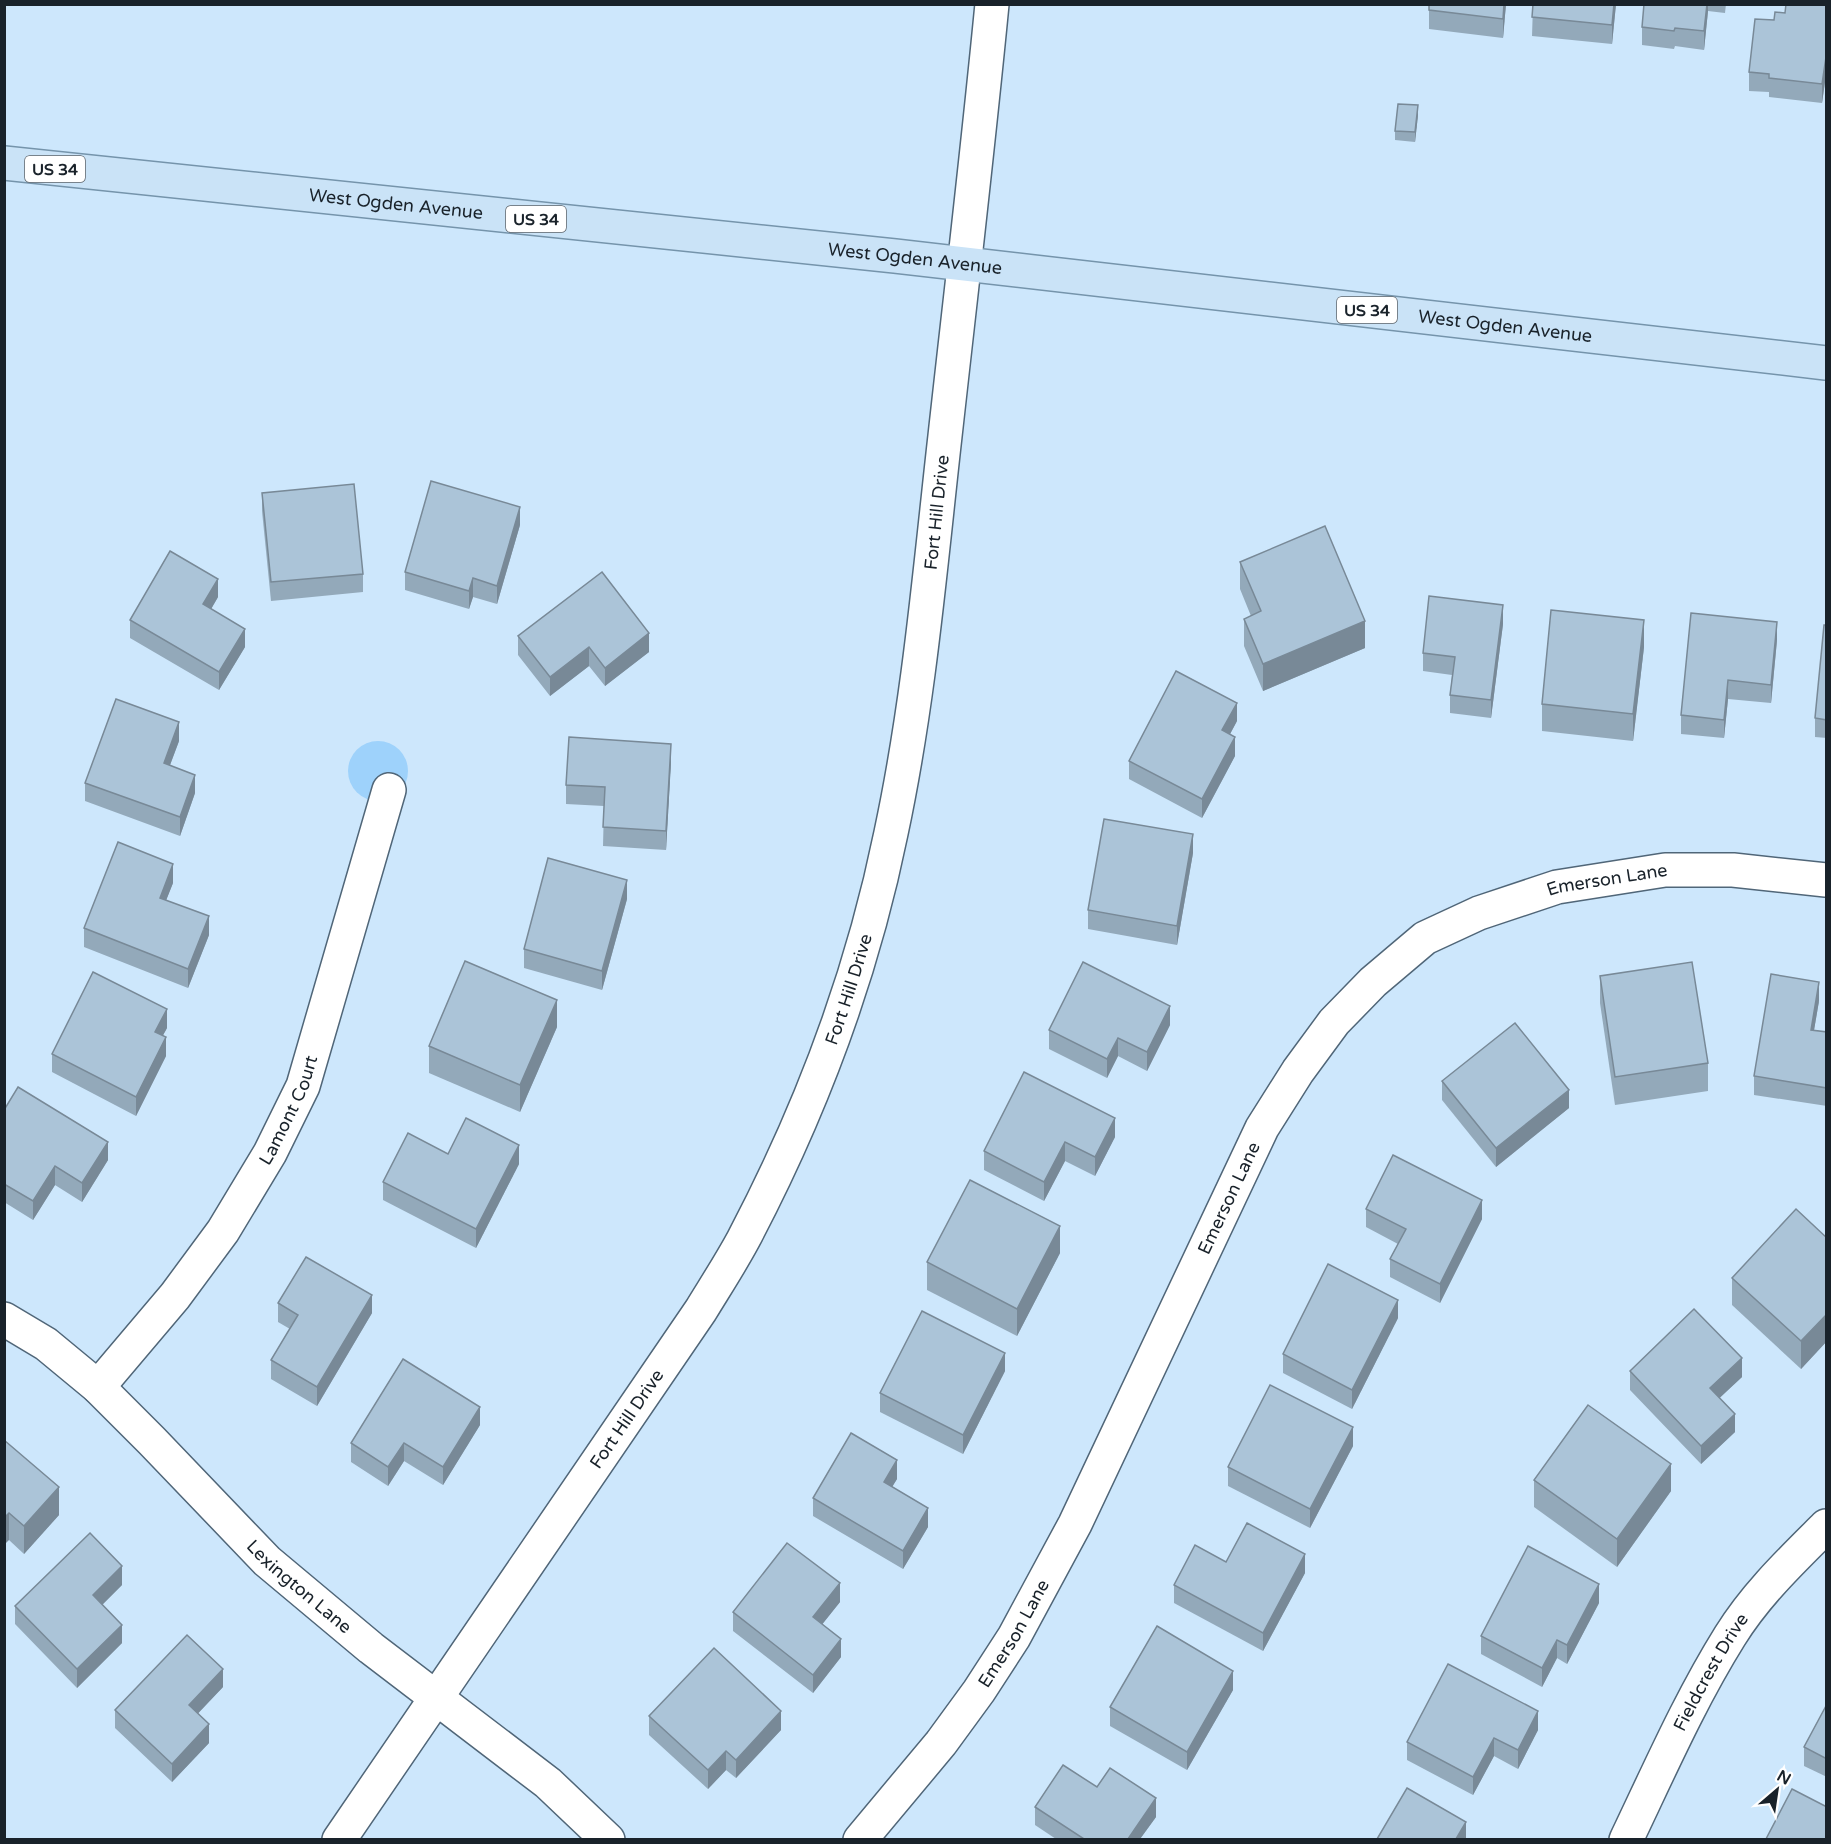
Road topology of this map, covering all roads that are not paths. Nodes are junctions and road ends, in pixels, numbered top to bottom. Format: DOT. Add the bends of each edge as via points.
graph roads {
  1 [pos="993,4"];
  2 [pos="4,163"];
  3 [pos="966,265"];
  4 [pos="1827,363"];
  5 [pos="389,790"];
  6 [pos="1827,880"];
  7 [pos="4,1319"];
  8 [pos="98,1387"];
  9 [pos="1827,1526"];
  10 [pos="436,1698"];
  11 [pos="339,1839"];
  12 [pos="608,1839"];
  13 [pos="860,1839"];
  14 [pos="1626,1839"];
  1 -- 3 [label="street, Fort Hill Drive"];
  2 -- 3 [label="main road, West Ogden Avenue / US 34"];
  3 -- 4 [label="main road, West Ogden Avenue / US 34"];
  3 -- 10 [label="street, Fort Hill Drive" via="918,676 891,834 838,1025 789,1146 742,1241 707,1300"];
  5 -- 8 [label="street, Lamont Court" via="303,1086 270,1153 223,1231 175,1296"];
  6 -- 13 [label="street, Emerson Lane" via="1733,870 1665,870 1557,887 1479,913 1425,938 1373,982 1334,1023 1262,1128 1075,1524 1014,1637 941,1743"];
  7 -- 8 [label="street, Lexington Lane" via="46,1344"];
  8 -- 10 [label="street, Lexington Lane" via="267,1561"];
  9 -- 14 [label="street, Fieldcrest Drive" via="1773,1578 1731,1634"];
  10 -- 11 [label="street, Fort Hill Drive"];
  10 -- 12 [label="street, Lexington Lane" via="548,1783"];
}
